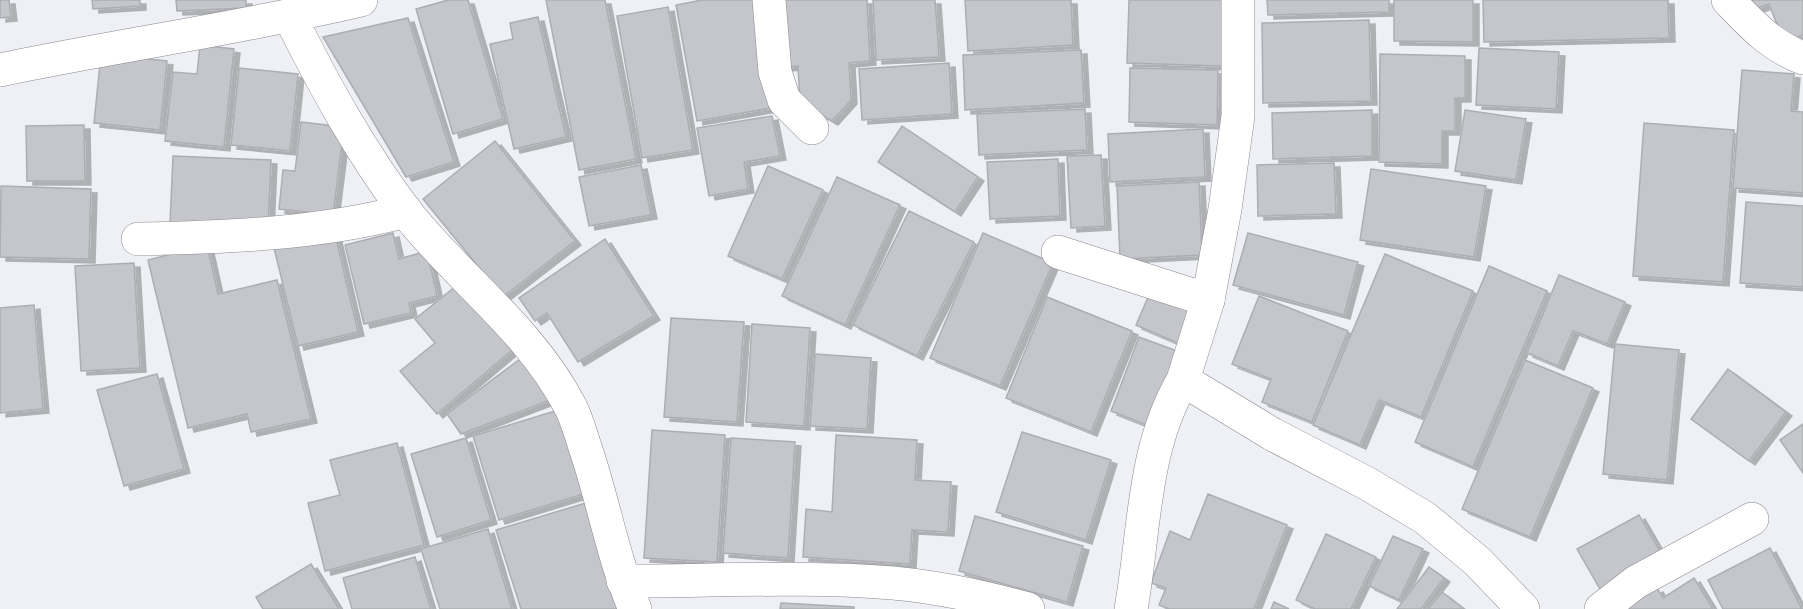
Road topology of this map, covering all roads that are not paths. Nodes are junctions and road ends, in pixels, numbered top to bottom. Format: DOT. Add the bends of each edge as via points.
graph roads {
  1 [pos="361,0"];
  2 [pos="769,0"];
  3 [pos="1238,0"];
  4 [pos="1728,0"];
  5 [pos="290,17"];
  6 [pos="1803,58"];
  7 [pos="0,70"];
  8 [pos="812,128"];
  9 [pos="406,211"];
  10 [pos="138,239"];
  11 [pos="1058,252"];
  12 [pos="1208,300"];
  13 [pos="1183,380"];
  14 [pos="1752,519"];
  15 [pos="629,595"];
  16 [pos="1028,609"];
  17 [pos="1131,609"];
  18 [pos="1523,609"];
  19 [pos="1601,609"];
  1 -- 5 [label="street"];
  2 -- 8 [label="street" via="776,72 784,100"];
  3 -- 12 [label="street" via="1238,116"];
  4 -- 6 [label="street" via="1761,34"];
  5 -- 7 [label="street"];
  5 -- 9 [label="street" via="326,89"];
  9 -- 10 [label="street" via="356,224 295,232"];
  9 -- 15 [label="street" via="519,333 571,407"];
  11 -- 12 [label="street"];
  12 -- 13 [label="street"];
  13 -- 17 [label="street" via="1167,407 1154,448"];
  13 -- 18 [label="street" via="1425,518 1477,561"];
  14 -- 19 [label="street" via="1636,582"];
  15 -- 16 [label="street" via="813,580 894,583"];
}
